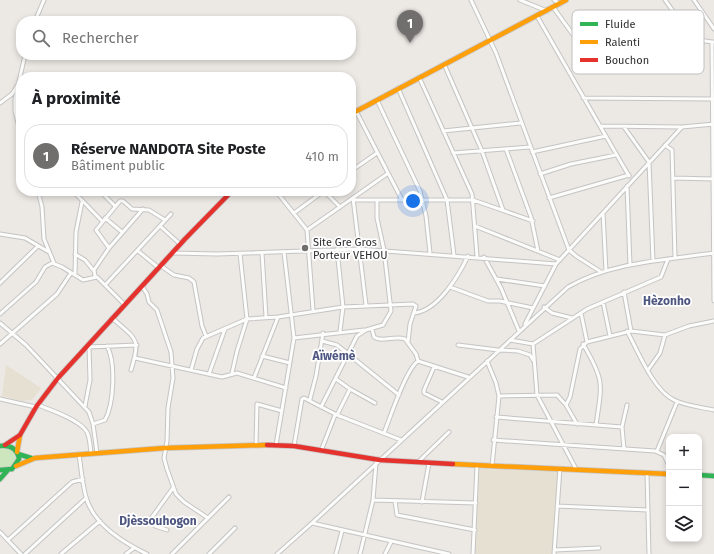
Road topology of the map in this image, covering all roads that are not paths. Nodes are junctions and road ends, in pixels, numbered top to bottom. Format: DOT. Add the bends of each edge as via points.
graph roads {
  1 [pos="44,0"];
  2 [pos="471,0"];
  3 [pos="520,0"];
  4 [pos="554,0"];
  5 [pos="566,0"];
  6 [pos="665,0"];
  7 [pos="694,0"];
  8 [pos="560,4"];
  9 [pos="553,7"];
  10 [pos="546,10"];
  11 [pos="672,10"];
  12 [pos="701,10"];
  13 [pos="704,14"];
  14 [pos="37,16"];
  15 [pos="537,16"];
  16 [pos="714,29"];
  17 [pos="572,33"];
  18 [pos="489,40"];
  19 [pos="713,42"];
  20 [pos="24,60"];
  21 [pos="444,64"];
  22 [pos="21,72"];
  23 [pos="419,77"];
  24 [pos="16,87"];
  25 [pos="398,88"];
  26 [pos="16,94"];
  27 [pos="583,98"];
  28 [pos="377,99"];
  29 [pos="713,99"];
  30 [pos="0,103"];
  31 [pos="356,111"];
  32 [pos="16,116"];
  33 [pos="521,123"];
  34 [pos="713,124"];
  35 [pos="600,126"];
  36 [pos="472,127"];
  37 [pos="624,127"];
  38 [pos="682,127"];
  39 [pos="443,131"];
  40 [pos="606,136"];
  41 [pos="665,145"];
  42 [pos="530,147"];
  43 [pos="506,149"];
  44 [pos="482,151"];
  45 [pos="532,152"];
  46 [pos="377,153"];
  47 [pos="453,153"];
  48 [pos="616,156"];
  49 [pos="713,156"];
  50 [pos="649,162"];
  51 [pos="356,168"];
  52 [pos="387,174"];
  53 [pos="540,174"];
  54 [pos="629,176"];
  55 [pos="673,178"];
  56 [pos="713,179"];
  57 [pos="632,181"];
  58 [pos="627,186"];
  59 [pos="39,196"];
  60 [pos="77,196"];
  61 [pos="105,196"];
  62 [pos="227,196"];
  63 [pos="280,196"];
  64 [pos="317,196"];
  65 [pos="329,196"];
  66 [pos="549,198"];
  67 [pos="353,199"];
  68 [pos="423,200"];
  69 [pos="447,200"];
  70 [pos="473,200"];
  71 [pos="377,201"];
  72 [pos="402,201"];
  73 [pos="82,202"];
  74 [pos="115,206"];
  75 [pos="340,207"];
  76 [pos="143,209"];
  77 [pos="504,210"];
  78 [pos="603,212"];
  79 [pos="294,213"];
  80 [pos="171,214"];
  81 [pos="106,218"];
  82 [pos="165,220"];
  83 [pos="102,221"];
  84 [pos="533,221"];
  85 [pos="160,226"];
  86 [pos="475,226"];
  87 [pos="307,230"];
  88 [pos="122,232"];
  89 [pos="0,234"];
  90 [pos="180,244"];
  91 [pos="38,246"];
  92 [pos="109,248"];
  93 [pos="359,248"];
  94 [pos="337,249"];
  95 [pos="309,250"];
  96 [pos="384,250"];
  97 [pos="569,250"];
  98 [pos="138,251"];
  99 [pos="538,251"];
  100 [pos="49,252"];
  101 [pos="284,252"];
  102 [pos="173,253"];
  103 [pos="262,253"];
  104 [pos="430,253"];
  105 [pos="713,253"];
  106 [pos="75,254"];
  107 [pos="240,254"];
  108 [pos="454,255"];
  109 [pos="468,256"];
  110 [pos="478,256"];
  111 [pos="483,257"];
  112 [pos="675,258"];
  113 [pos="668,259"];
  114 [pos="560,260"];
  115 [pos="653,261"];
  116 [pos="54,263"];
  117 [pos="556,264"];
  118 [pos="630,265"];
  119 [pos="160,267"];
  120 [pos="94,271"];
  121 [pos="606,271"];
  122 [pos="601,272"];
  123 [pos="71,273"];
  124 [pos="75,274"];
  125 [pos="95,276"];
  126 [pos="497,279"];
  127 [pos="0,283"];
  128 [pos="106,284"];
  129 [pos="142,286"];
  130 [pos="544,286"];
  131 [pos="450,287"];
  132 [pos="624,292"];
  133 [pos="714,301"];
  134 [pos="603,302"];
  135 [pos="508,303"];
  136 [pos="390,304"];
  137 [pos="125,305"];
  138 [pos="366,305"];
  139 [pos="343,307"];
  140 [pos="533,308"];
  141 [pos="544,308"];
  142 [pos="313,310"];
  143 [pos="581,312"];
  144 [pos="414,313"];
  145 [pos="0,314"];
  146 [pos="292,314"];
  147 [pos="266,317"];
  148 [pos="278,317"];
  149 [pos="112,318"];
  150 [pos="572,318"];
  151 [pos="248,319"];
  152 [pos="714,322"];
  153 [pos="0,323"];
  154 [pos="524,326"];
  155 [pos="225,329"];
  156 [pos="372,329"];
  157 [pos="366,330"];
  158 [pos="340,331"];
  159 [pos="518,331"];
  160 [pos="629,331"];
  161 [pos="12,333"];
  162 [pos="323,333"];
  163 [pos="665,334"];
  164 [pos="206,336"];
  165 [pos="610,336"];
  166 [pos="294,338"];
  167 [pos="510,340"];
  168 [pos="322,341"];
  169 [pos="408,342"];
  170 [pos="587,342"];
  171 [pos="0,344"];
  172 [pos="533,344"];
  173 [pos="583,344"];
  174 [pos="137,345"];
  175 [pos="458,345"];
  176 [pos="106,346"];
  177 [pos="88,347"];
  178 [pos="498,350"];
  179 [pos="348,354"];
  180 [pos="262,356"];
  181 [pos="135,358"];
  182 [pos="533,360"];
  183 [pos="418,361"];
  184 [pos="487,361"];
  185 [pos="290,363"];
  186 [pos="173,366"];
  187 [pos="434,367"];
  188 [pos="131,370"];
  189 [pos="191,370"];
  190 [pos="648,370"];
  191 [pos="232,373"];
  192 [pos="209,374"];
  193 [pos="58,378"];
  194 [pos="254,378"];
  195 [pos="468,378"];
  196 [pos="336,379"];
  197 [pos="286,388"];
  198 [pos="350,389"];
  199 [pos="537,394"];
  200 [pos="399,395"];
  201 [pos="499,396"];
  202 [pos="0,399"];
  203 [pos="310,399"];
  204 [pos="442,402"];
  205 [pos="677,402"];
  206 [pos="375,403"];
  207 [pos="627,404"];
  208 [pos="566,405"];
  209 [pos="37,406"];
  210 [pos="84,406"];
  211 [pos="321,407"];
  212 [pos="714,410"];
  213 [pos="282,411"];
  214 [pos="336,415"];
  215 [pos="496,417"];
  216 [pos="551,422"];
  217 [pos="93,424"];
  218 [pos="577,424"];
  219 [pos="596,425"];
  220 [pos="622,427"];
  221 [pos="448,432"];
  222 [pos="384,433"];
  223 [pos="20,435"];
  224 [pos="401,440"];
  225 [pos="493,440"];
  226 [pos="256,444"];
  227 [pos="276,445"];
  228 [pos="2,446"];
  229 [pos="294,446"];
  230 [pos="564,446"];
  231 [pos="165,448"];
  232 [pos="624,449"];
  233 [pos="321,451"];
  234 [pos="657,451"];
  235 [pos="18,453"];
  236 [pos="91,453"];
  237 [pos="97,453"];
  238 [pos="79,454"];
  239 [pos="31,458"];
  240 [pos="666,459"];
  241 [pos="378,462"];
  242 [pos="418,462"];
  243 [pos="429,463"];
  244 [pos="477,465"];
  245 [pos="16,466"];
  246 [pos="492,466"];
  247 [pos="560,468"];
  248 [pos="576,469"];
  249 [pos="0,470"];
  250 [pos="7,471"];
  251 [pos="647,473"];
  252 [pos="666,474"];
  253 [pos="702,475"];
  254 [pos="714,476"];
  255 [pos="0,479"];
  256 [pos="83,479"];
  257 [pos="173,488"];
  258 [pos="229,497"];
  259 [pos="86,498"];
  260 [pos="373,500"];
  261 [pos="395,501"];
  262 [pos="422,502"];
  263 [pos="476,504"];
  264 [pos="558,506"];
  265 [pos="648,510"];
  266 [pos="208,518"];
  267 [pos="100,521"];
  268 [pos="312,523"];
  269 [pos="235,528"];
  270 [pos="167,530"];
  271 [pos="475,530"];
  272 [pos="342,531"];
  273 [pos="0,532"];
  274 [pos="366,536"];
  275 [pos="8,540"];
  276 [pos="391,542"];
  277 [pos="134,548"];
  278 [pos="599,548"];
  279 [pos="555,550"];
  280 [pos="20,554"];
  281 [pos="25,554"];
  282 [pos="61,554"];
  283 [pos="126,554"];
  284 [pos="147,554"];
  285 [pos="172,554"];
  286 [pos="209,554"];
  287 [pos="277,554"];
  288 [pos="336,554"];
  289 [pos="360,554"];
  290 [pos="385,554"];
  291 [pos="449,554"];
  292 [pos="474,554"];
  293 [pos="554,554"];
  294 [pos="649,554"];
  1 -- 14 [label="street"];
  2 -- 18 [label="street"];
  3 -- 10 [label="street"];
  4 -- 8 [label="street"];
  5 -- 8 [label="street"];
  6 -- 11 [label="street"];
  7 -- 12 [label="street"];
  8 -- 9 [label="street"];
  9 -- 10 [label="street"];
  9 -- 17 [label="street"];
  10 -- 15 [label="street"];
  13 -- 16 [label="street"];
  15 -- 18 [label="street"];
  15 -- 27 [label="street"];
  18 -- 21 [label="street"];
  18 -- 33 [label="street"];
  19 -- 29 [label="street"];
  20 -- 22 [label="street"];
  21 -- 23 [label="street"];
  21 -- 36 [label="street"];
  23 -- 25 [label="street"];
  23 -- 39 [label="street"];
  24 -- 30 [label="street" via="12,94"];
  25 -- 28 [label="street"];
  25 -- 69 [label="street"];
  26 -- 32 [label="street"];
  27 -- 29 [label="street"];
  27 -- 35 [label="street"];
  28 -- 31 [label="street"];
  28 -- 68 [label="street"];
  29 -- 34 [label="street"];
  31 -- 46 [label="street"];
  33 -- 36 [label="street"];
  33 -- 42 [label="street"];
  34 -- 38 [label="street"];
  34 -- 49 [label="street"];
  35 -- 37 [label="street"];
  35 -- 40 [label="street"];
  36 -- 39 [label="street"];
  36 -- 44 [label="street"];
  37 -- 38 [label="street"];
  37 -- 50 [label="street"];
  38 -- 41 [label="street"];
  39 -- 47 [label="street"];
  40 -- 45 [label="street"];
  40 -- 48 [label="street"];
  41 -- 50 [label="street"];
  41 -- 55 [label="street" via="672,150"];
  42 -- 43 [label="street"];
  42 -- 45 [label="street"];
  43 -- 44 [label="street"];
  43 -- 84 [label="street"];
  44 -- 47 [label="street"];
  44 -- 77 [label="street"];
  45 -- 53 [label="street"];
  46 -- 51 [label="street"];
  46 -- 52 [label="street"];
  47 -- 70 [label="street"];
  48 -- 53 [label="street" via="571,164"];
  48 -- 54 [label="street"];
  49 -- 56 [label="street"];
  50 -- 57 [label="street"];
  50 -- 115 [label="street"];
  52 -- 67 [label="street"];
  52 -- 72 [label="street"];
  53 -- 66 [label="street"];
  54 -- 57 [label="street"];
  54 -- 66 [label="street"];
  55 -- 56 [label="street"];
  55 -- 112 [label="street"];
  56 -- 105 [label="street"];
  57 -- 58 [label="street"];
  58 -- 78 [label="street"];
  58 -- 118 [label="street"];
  59 -- 100 [label="street" via="44,239"];
  60 -- 73 [label="street"];
  61 -- 74 [label="street"];
  62 -- 90 [label="street"];
  63 -- 79 [label="street"];
  64 -- 79 [label="street"];
  65 -- 75 [label="street"];
  66 -- 97 [label="street"];
  67 -- 71 [label="street"];
  67 -- 75 [label="street"];
  67 -- 93 [label="street"];
  68 -- 69 [label="street"];
  68 -- 72 [label="street"];
  68 -- 104 [label="street"];
  69 -- 70 [label="street"];
  69 -- 108 [label="street"];
  70 -- 77 [label="street"];
  70 -- 86 [label="street"];
  71 -- 72 [label="street"];
  71 -- 96 [label="street" via="377,218"];
  73 -- 83 [label="street"];
  73 -- 106 [label="street"];
  74 -- 76 [label="street" via="121,201 132,209"];
  74 -- 81 [label="street"];
  75 -- 87 [label="street"];
  76 -- 82 [label="street"];
  76 -- 88 [label="street"];
  77 -- 84 [label="street"];
  78 -- 97 [label="street"];
  78 -- 121 [label="street"];
  79 -- 87 [label="street"];
  80 -- 82 [label="street"];
  81 -- 83 [label="street"];
  81 -- 88 [label="street"];
  82 -- 85 [label="street"];
  83 -- 92 [label="street" via="96,230"];
  84 -- 99 [label="street"];
  85 -- 90 [label="street"];
  85 -- 98 [label="street"];
  86 -- 99 [label="street"];
  86 -- 110 [label="street"];
  87 -- 95 [label="street"];
  88 -- 92 [label="street"];
  89 -- 91 [label="street" via="25,238"];
  90 -- 102 [label="street"];
  91 -- 100 [label="street"];
  91 -- 127 [label="street"];
  92 -- 120 [label="street"];
  93 -- 94 [label="street"];
  93 -- 96 [label="street"];
  93 -- 138 [label="street"];
  94 -- 95 [label="street"];
  94 -- 139 [label="street"];
  95 -- 101 [label="street"];
  95 -- 142 [label="street"];
  96 -- 104 [label="street"];
  96 -- 136 [label="street"];
  97 -- 114 [label="street"];
  97 -- 122 [label="street"];
  98 -- 119 [label="street"];
  98 -- 128 [label="street"];
  99 -- 114 [label="street"];
  100 -- 116 [label="street"];
  101 -- 103 [label="street"];
  101 -- 146 [label="street"];
  102 -- 107 [label="street"];
  102 -- 119 [label="street"];
  103 -- 107 [label="street"];
  103 -- 147 [label="street"];
  104 -- 108 [label="street"];
  105 -- 112 [label="street"];
  105 -- 133 [label="street"];
  106 -- 120 [label="street" via="85,260"];
  106 -- 124 [label="street"];
  107 -- 151 [label="street"];
  108 -- 109 [label="street"];
  109 -- 110 [label="street"];
  109 -- 131 [label="street"];
  110 -- 111 [label="street"];
  111 -- 117 [label="street"];
  111 -- 126 [label="street"];
  112 -- 113 [label="street"];
  113 -- 115 [label="street"];
  113 -- 132 [label="street" via="661,277"];
  114 -- 117 [label="street"];
  115 -- 118 [label="street"];
  116 -- 123 [label="street"];
  116 -- 145 [label="street" via="45,267 36,282"];
  117 -- 130 [label="street"];
  118 -- 121 [label="street"];
  119 -- 129 [label="street"];
  119 -- 164 [label="street" via="194,282"];
  120 -- 125 [label="street"];
  121 -- 122 [label="street"];
  122 -- 141 [label="street" via="568,287"];
  123 -- 124 [label="street"];
  123 -- 161 [label="street" via="57,294"];
  124 -- 125 [label="street" via="85,280"];
  125 -- 128 [label="street"];
  126 -- 130 [label="street"];
  126 -- 135 [label="street"];
  128 -- 137 [label="street"];
  129 -- 137 [label="street"];
  129 -- 186 [label="street" via="148,294 149,302 160,316 171,349"];
  130 -- 140 [label="street"];
  131 -- 135 [label="street" via="488,301"];
  131 -- 144 [label="street" via="429,308"];
  132 -- 134 [label="street"];
  132 -- 160 [label="street"];
  134 -- 143 [label="street"];
  134 -- 165 [label="street"];
  135 -- 140 [label="street"];
  135 -- 159 [label="street"];
  136 -- 138 [label="street"];
  136 -- 144 [label="street" via="415,305"];
  136 -- 156 [label="street" via="387,321"];
  137 -- 149 [label="street"];
  138 -- 139 [label="street"];
  139 -- 142 [label="street"];
  139 -- 158 [label="street"];
  140 -- 154 [label="street"];
  141 -- 150 [label="street" via="552,313"];
  141 -- 154 [label="street"];
  142 -- 146 [label="street"];
  143 -- 150 [label="street"];
  143 -- 170 [label="street"];
  144 -- 169 [label="street"];
  146 -- 148 [label="street"];
  146 -- 166 [label="street"];
  147 -- 148 [label="street"];
  147 -- 151 [label="street"];
  148 -- 180 [label="street"];
  149 -- 174 [label="street" via="134,338"];
  149 -- 177 [label="street"];
  150 -- 172 [label="street"];
  151 -- 155 [label="street"];
  151 -- 191 [label="street"];
  152 -- 163 [label="street" via="689,326"];
  153 -- 161 [label="street"];
  154 -- 159 [label="street"];
  155 -- 164 [label="street"];
  155 -- 192 [label="street"];
  156 -- 157 [label="street"];
  156 -- 169 [label="street" via="374,337 379,340 398,337"];
  157 -- 158 [label="street"];
  157 -- 179 [label="street" via="357,336"];
  158 -- 162 [label="street"];
  159 -- 167 [label="street"];
  160 -- 163 [label="street"];
  160 -- 165 [label="street"];
  160 -- 190 [label="street"];
  161 -- 171 [label="street"];
  161 -- 193 [label="street"];
  162 -- 166 [label="street"];
  162 -- 168 [label="street"];
  163 -- 190 [label="street" via="660,353"];
  164 -- 189 [label="street" via="197,349"];
  165 -- 170 [label="street"];
  166 -- 185 [label="street"];
  167 -- 172 [label="street"];
  167 -- 178 [label="street"];
  168 -- 179 [label="street" via="333,343"];
  168 -- 203 [label="street"];
  169 -- 183 [label="street"];
  170 -- 173 [label="street"];
  172 -- 182 [label="street"];
  173 -- 208 [label="street"];
  173 -- 219 [label="street" via="601,379"];
  174 -- 176 [label="street"];
  174 -- 181 [label="street"];
  175 -- 178 [label="street"];
  176 -- 177 [label="street"];
  176 -- 217 [label="street" via="112,360 110,400 105,420"];
  177 -- 193 [label="street"];
  177 -- 210 [label="street" via="90,380"];
  178 -- 182 [label="street" via="524,352"];
  178 -- 184 [label="street"];
  179 -- 196 [label="street"];
  179 -- 200 [label="street"];
  180 -- 185 [label="street"];
  180 -- 194 [label="street"];
  181 -- 186 [label="street"];
  181 -- 188 [label="street"];
  182 -- 199 [label="street"];
  183 -- 187 [label="street"];
  183 -- 200 [label="street"];
  184 -- 195 [label="street"];
  184 -- 201 [label="street"];
  185 -- 197 [label="street"];
  186 -- 189 [label="street"];
  186 -- 231 [label="street"];
  187 -- 195 [label="street"];
  187 -- 204 [label="street" via="424,393"];
  189 -- 192 [label="street"];
  190 -- 205 [label="street" via="666,395"];
  191 -- 192 [label="street" via="225,377"];
  191 -- 194 [label="street" via="237,372"];
  193 -- 209 [label="street"];
  193 -- 210 [label="street"];
  194 -- 197 [label="street"];
  195 -- 204 [label="street"];
  196 -- 198 [label="street"];
  196 -- 211 [label="street"];
  197 -- 213 [label="street"];
  198 -- 206 [label="street"];
  198 -- 214 [label="street"];
  199 -- 201 [label="street"];
  199 -- 208 [label="street" via="557,395"];
  199 -- 216 [label="street"];
  200 -- 222 [label="street"];
  201 -- 215 [label="street"];
  202 -- 209 [label="street"];
  203 -- 211 [label="street"];
  203 -- 229 [label="street" via="303,398 301,401"];
  204 -- 224 [label="street"];
  205 -- 212 [label="street"];
  205 -- 234 [label="street"];
  207 -- 220 [label="street"];
  208 -- 218 [label="street"];
  209 -- 223 [label="street"];
  209 -- 236 [label="street" via="66,417 84,428 88,434"];
  210 -- 217 [label="street" via="90,412"];
  211 -- 214 [label="street"];
  213 -- 226 [label="street" via="258,404"];
  213 -- 227 [label="street"];
  214 -- 222 [label="street"];
  214 -- 233 [label="street"];
  215 -- 216 [label="street"];
  215 -- 225 [label="street"];
  216 -- 218 [label="street"];
  216 -- 230 [label="street"];
  217 -- 237 [label="street"];
  218 -- 219 [label="street"];
  219 -- 220 [label="street"];
  220 -- 232 [label="street"];
  221 -- 242 [label="street"];
  222 -- 224 [label="street"];
  223 -- 228 [label="street"];
  223 -- 235 [label="street"];
  224 -- 241 [label="street"];
  225 -- 230 [label="street"];
  225 -- 246 [label="street"];
  226 -- 227 [label="street"];
  226 -- 231 [label="street"];
  227 -- 229 [label="street"];
  228 -- 235 [label="street" via="14,448"];
  229 -- 233 [label="street"];
  230 -- 232 [label="street"];
  230 -- 248 [label="street"];
  231 -- 237 [label="street"];
  231 -- 257 [label="street" via="165,463"];
  232 -- 234 [label="street"];
  233 -- 241 [label="street"];
  234 -- 240 [label="street"];
  235 -- 239 [label="street"];
  235 -- 245 [label="street"];
  236 -- 237 [label="street"];
  236 -- 238 [label="street"];
  238 -- 239 [label="street"];
  238 -- 256 [label="street"];
  239 -- 245 [label="street"];
  241 -- 242 [label="street"];
  241 -- 260 [label="street"];
  241 -- 268 [label="street"];
  242 -- 243 [label="street"];
  243 -- 244 [label="street"];
  243 -- 262 [label="street"];
  244 -- 246 [label="street"];
  244 -- 263 [label="street"];
  245 -- 250 [label="street"];
  246 -- 247 [label="street"];
  247 -- 248 [label="street"];
  247 -- 264 [label="street"];
  248 -- 251 [label="street"];
  249 -- 250 [label="street"];
  250 -- 255 [label="street"];
  251 -- 252 [label="street"];
  251 -- 265 [label="street"];
  253 -- 254 [label="street"];
  256 -- 259 [label="street"];
  256 -- 275 [label="street" via="72,482"];
  257 -- 266 [label="street" via="184,502"];
  257 -- 270 [label="street" via="150,520 155,526"];
  258 -- 266 [label="street"];
  259 -- 267 [label="street"];
  259 -- 281 [label="street"];
  260 -- 261 [label="street"];
  260 -- 274 [label="street"];
  261 -- 262 [label="street"];
  261 -- 271 [label="street" via="397,515"];
  262 -- 263 [label="street"];
  263 -- 271 [label="street"];
  264 -- 265 [label="street"];
  264 -- 279 [label="street"];
  265 -- 294 [label="street"];
  266 -- 285 [label="street"];
  267 -- 277 [label="street"];
  267 -- 282 [label="street"];
  268 -- 272 [label="street"];
  268 -- 287 [label="street"];
  269 -- 286 [label="street"];
  271 -- 292 [label="street"];
  272 -- 274 [label="street"];
  272 -- 288 [label="street"];
  273 -- 275 [label="street"];
  274 -- 276 [label="street"];
  274 -- 289 [label="street"];
  275 -- 280 [label="street"];
  276 -- 290 [label="street"];
  276 -- 291 [label="street"];
  277 -- 283 [label="street"];
  277 -- 284 [label="street"];
  278 -- 279 [label="street"];
  279 -- 293 [label="street"];
}
